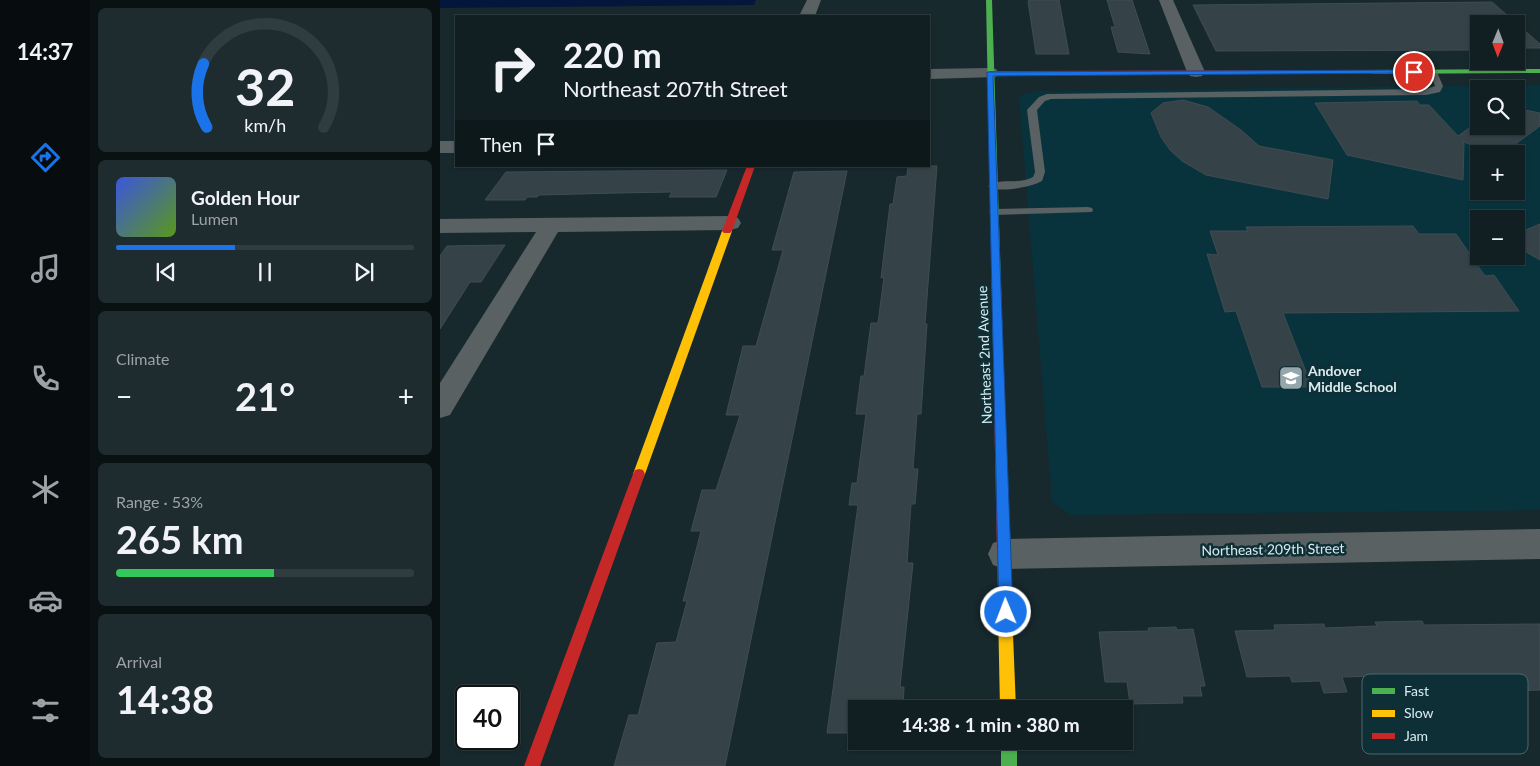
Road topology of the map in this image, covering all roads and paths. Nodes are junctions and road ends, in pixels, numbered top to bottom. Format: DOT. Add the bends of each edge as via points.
graph roads {
  1 [pos="814,0"];
  2 [pos="989,0"];
  3 [pos="1166,0"];
  4 [pos="807,15"];
  5 [pos="1540,71"];
  6 [pos="1196,72"];
  7 [pos="1433,72"];
  8 [pos="990,73"];
  9 [pos="930,74"];
  10 [pos="440,147"];
  11 [pos="455,147"];
  12 [pos="751,167"];
  13 [pos="994,186"];
  14 [pos="1088,210"];
  15 [pos="994,212"];
  16 [pos="730,223"];
  17 [pos="551,225"];
  18 [pos="440,226"];
  19 [pos="440,407"];
  20 [pos="1540,544"];
  21 [pos="1005,554"];
  22 [pos="1008,700"];
  23 [pos="1009,750"];
  24 [pos="532,766"];
  25 [pos="1009,766"];
  1 -- 4 [label="street"];
  2 -- 8 [label="street, Northeast 2nd Avenue"];
  3 -- 6 [label="street"];
  5 -- 7 [label="street"];
  6 -- 7 [label="street"];
  6 -- 8 [label="street"];
  7 -- 13 [label="lane" via="1440,86 1426,92 1050,96 1042,99 1032,110 1040,172 1038,179 1029,184"];
  8 -- 9 [label="street"];
  8 -- 13 [label="street, Northeast 2nd Avenue"];
  10 -- 11 [label="street"];
  12 -- 16 [label="street"];
  13 -- 15 [label="street, Northeast 2nd Avenue"];
  14 -- 15 [label="lane"];
  15 -- 21 [label="street, Northeast 2nd Avenue"];
  16 -- 17 [label="street"];
  16 -- 24 [label="street"];
  17 -- 18 [label="street"];
  17 -- 19 [label="street"];
  20 -- 21 [label="street, Northeast 209th Street"];
  21 -- 22 [label="street, Northeast 2nd Avenue"];
  23 -- 25 [label="street"];
}
